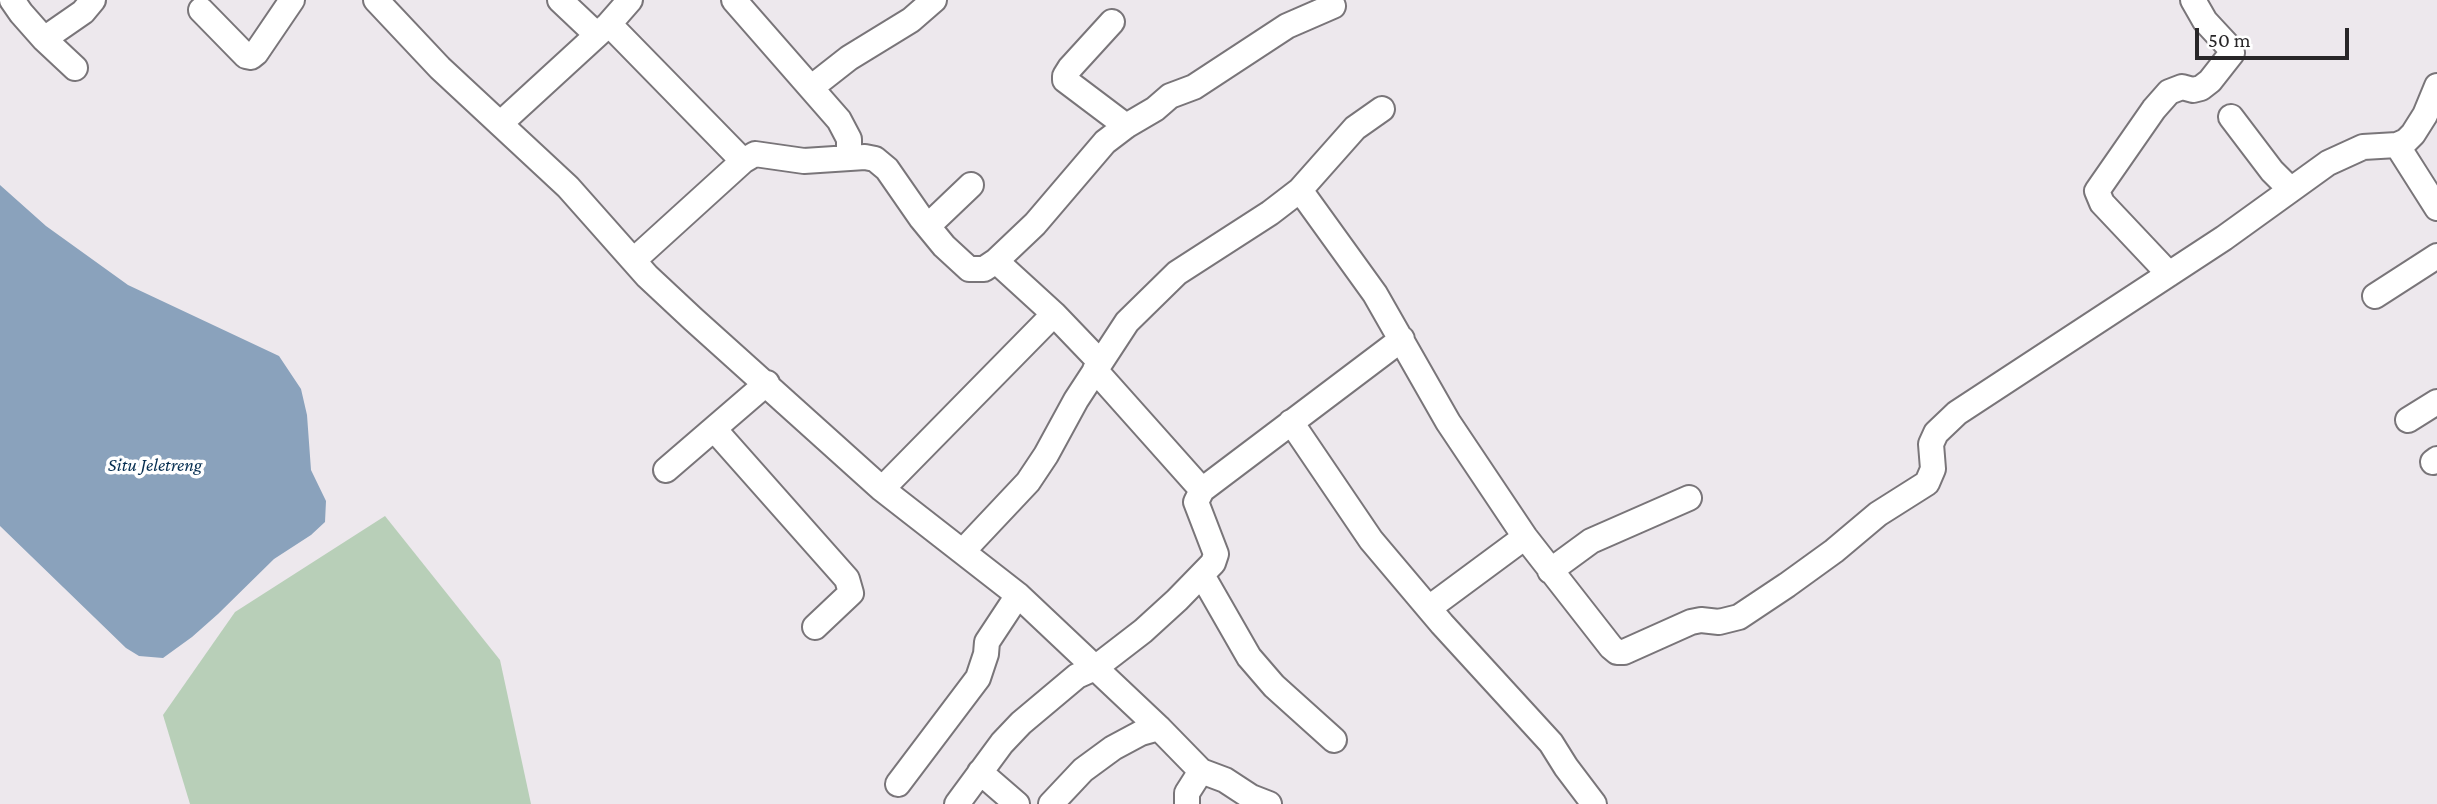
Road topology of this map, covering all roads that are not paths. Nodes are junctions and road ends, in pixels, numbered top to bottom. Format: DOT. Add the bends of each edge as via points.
graph roads {
  1 [pos="12,0"];
  2 [pos="93,0"];
  3 [pos="292,0"];
  4 [pos="560,0"];
  5 [pos="630,0"];
  6 [pos="734,0"];
  7 [pos="934,0"];
  8 [pos="2193,0"];
  9 [pos="380,2"];
  10 [pos="1334,6"];
  11 [pos="201,10"];
  12 [pos="1112,22"];
  13 [pos="603,29"];
  14 [pos="44,39"];
  15 [pos="75,68"];
  16 [pos="2437,86"];
  17 [pos="812,87"];
  18 [pos="1382,109"];
  19 [pos="2231,117"];
  20 [pos="500,123"];
  21 [pos="1126,126"];
  22 [pos="2397,145"];
  23 [pos="849,157"];
  24 [pos="743,161"];
  25 [pos="971,185"];
  26 [pos="2290,189"];
  27 [pos="1300,190"];
  28 [pos="2436,206"];
  29 [pos="928,226"];
  30 [pos="2437,256"];
  31 [pos="634,260"];
  32 [pos="996,261"];
  33 [pos="2169,274"];
  34 [pos="2375,296"];
  35 [pos="1054,314"];
  36 [pos="1402,339"];
  37 [pos="1098,366"];
  38 [pos="767,383"];
  39 [pos="2437,402"];
  40 [pos="2408,420"];
  41 [pos="1291,422"];
  42 [pos="714,429"];
  43 [pos="666,470"];
  44 [pos="882,489"];
  45 [pos="1202,490"];
  46 [pos="1689,498"];
  47 [pos="1525,537"];
  48 [pos="963,551"];
  49 [pos="1550,571"];
  50 [pos="1202,575"];
  51 [pos="1018,595"];
  52 [pos="1429,608"];
  53 [pos="815,627"];
  54 [pos="1095,668"];
  55 [pos="1159,728"];
  56 [pos="1334,740"];
  57 [pos="1200,771"];
  58 [pos="981,772"];
  59 [pos="898,784"];
  60 [pos="957,804"];
  61 [pos="1017,804"];
  62 [pos="1051,804"];
  63 [pos="1187,804"];
  64 [pos="1269,804"];
  65 [pos="1594,804"];
  1 -- 14 [label="street"];
  2 -- 14 [label="street"];
  3 -- 11 [label="street" via="251,57"];
  4 -- 13 [label="street"];
  5 -- 13 [label="street"];
  6 -- 17 [label="street"];
  7 -- 17 [label="street"];
  8 -- 33 [label="street" via="2232,53 2201,88 2169,92 2097,191 2102,203"];
  9 -- 20 [label="street" via="440,68"];
  10 -- 21 [label="street" via="1287,26"];
  12 -- 21 [label="street" via="1070,68 1065,80"];
  13 -- 20 [label="street"];
  13 -- 24 [label="street"];
  14 -- 15 [label="street"];
  16 -- 22 [label="street" via="2426,115 2413,134"];
  17 -- 23 [label="street" via="839,120 849,139"];
  18 -- 27 [label="street" via="1355,128"];
  19 -- 26 [label="street"];
  20 -- 31 [label="street" via="568,187"];
  21 -- 32 [label="street" via="1105,142 1035,225"];
  22 -- 26 [label="street" via="2349,152"];
  22 -- 28 [label="street"];
  23 -- 24 [label="street" via="804,161 755,154"];
  23 -- 29 [label="street" via="880,163"];
  24 -- 31 [label="street"];
  25 -- 29 [label="street"];
  26 -- 33 [label="street"];
  27 -- 36 [label="street"];
  27 -- 37 [label="street" via="1177,273 1127,322"];
  29 -- 32 [label="street" via="969,269 984,269"];
  30 -- 34 [label="street"];
  31 -- 38 [label="street"];
  32 -- 35 [label="street"];
  33 -- 49 [label="street" via="1957,413 1931,444 1933,469 1927,482 1739,617 1691,622 1632,650 1617,652"];
  35 -- 37 [label="street"];
  35 -- 44 [label="street"];
  36 -- 41 [label="street"];
  36 -- 47 [label="street" via="1448,422"];
  37 -- 45 [label="street"];
  37 -- 48 [label="street" via="1028,482"];
  38 -- 42 [label="street"];
  38 -- 44 [label="street"];
  39 -- 40 [label="street"];
  41 -- 45 [label="street"];
  41 -- 52 [label="street" via="1371,540"];
  42 -- 43 [label="street"];
  42 -- 53 [label="street" via="847,579 851,593"];
  44 -- 48 [label="street"];
  45 -- 50 [label="street" via="1196,502 1216,554"];
  46 -- 49 [label="street" via="1591,541"];
  47 -- 49 [label="street"];
  47 -- 52 [label="street"];
  48 -- 51 [label="street"];
  50 -- 54 [label="street" via="1143,631"];
  50 -- 56 [label="street" via="1249,657"];
  51 -- 54 [label="street"];
  51 -- 59 [label="street" via="987,642 978,678"];
  52 -- 65 [label="street" via="1550,743"];
  54 -- 55 [label="street"];
  54 -- 58 [label="street" via="1077,676 1021,723"];
  55 -- 57 [label="street"];
  55 -- 62 [label="street" via="1113,748 1083,770"];
  57 -- 63 [label="street" via="1187,793"];
  57 -- 64 [label="street"];
  58 -- 60 [label="street"];
  58 -- 61 [label="street"];
}
